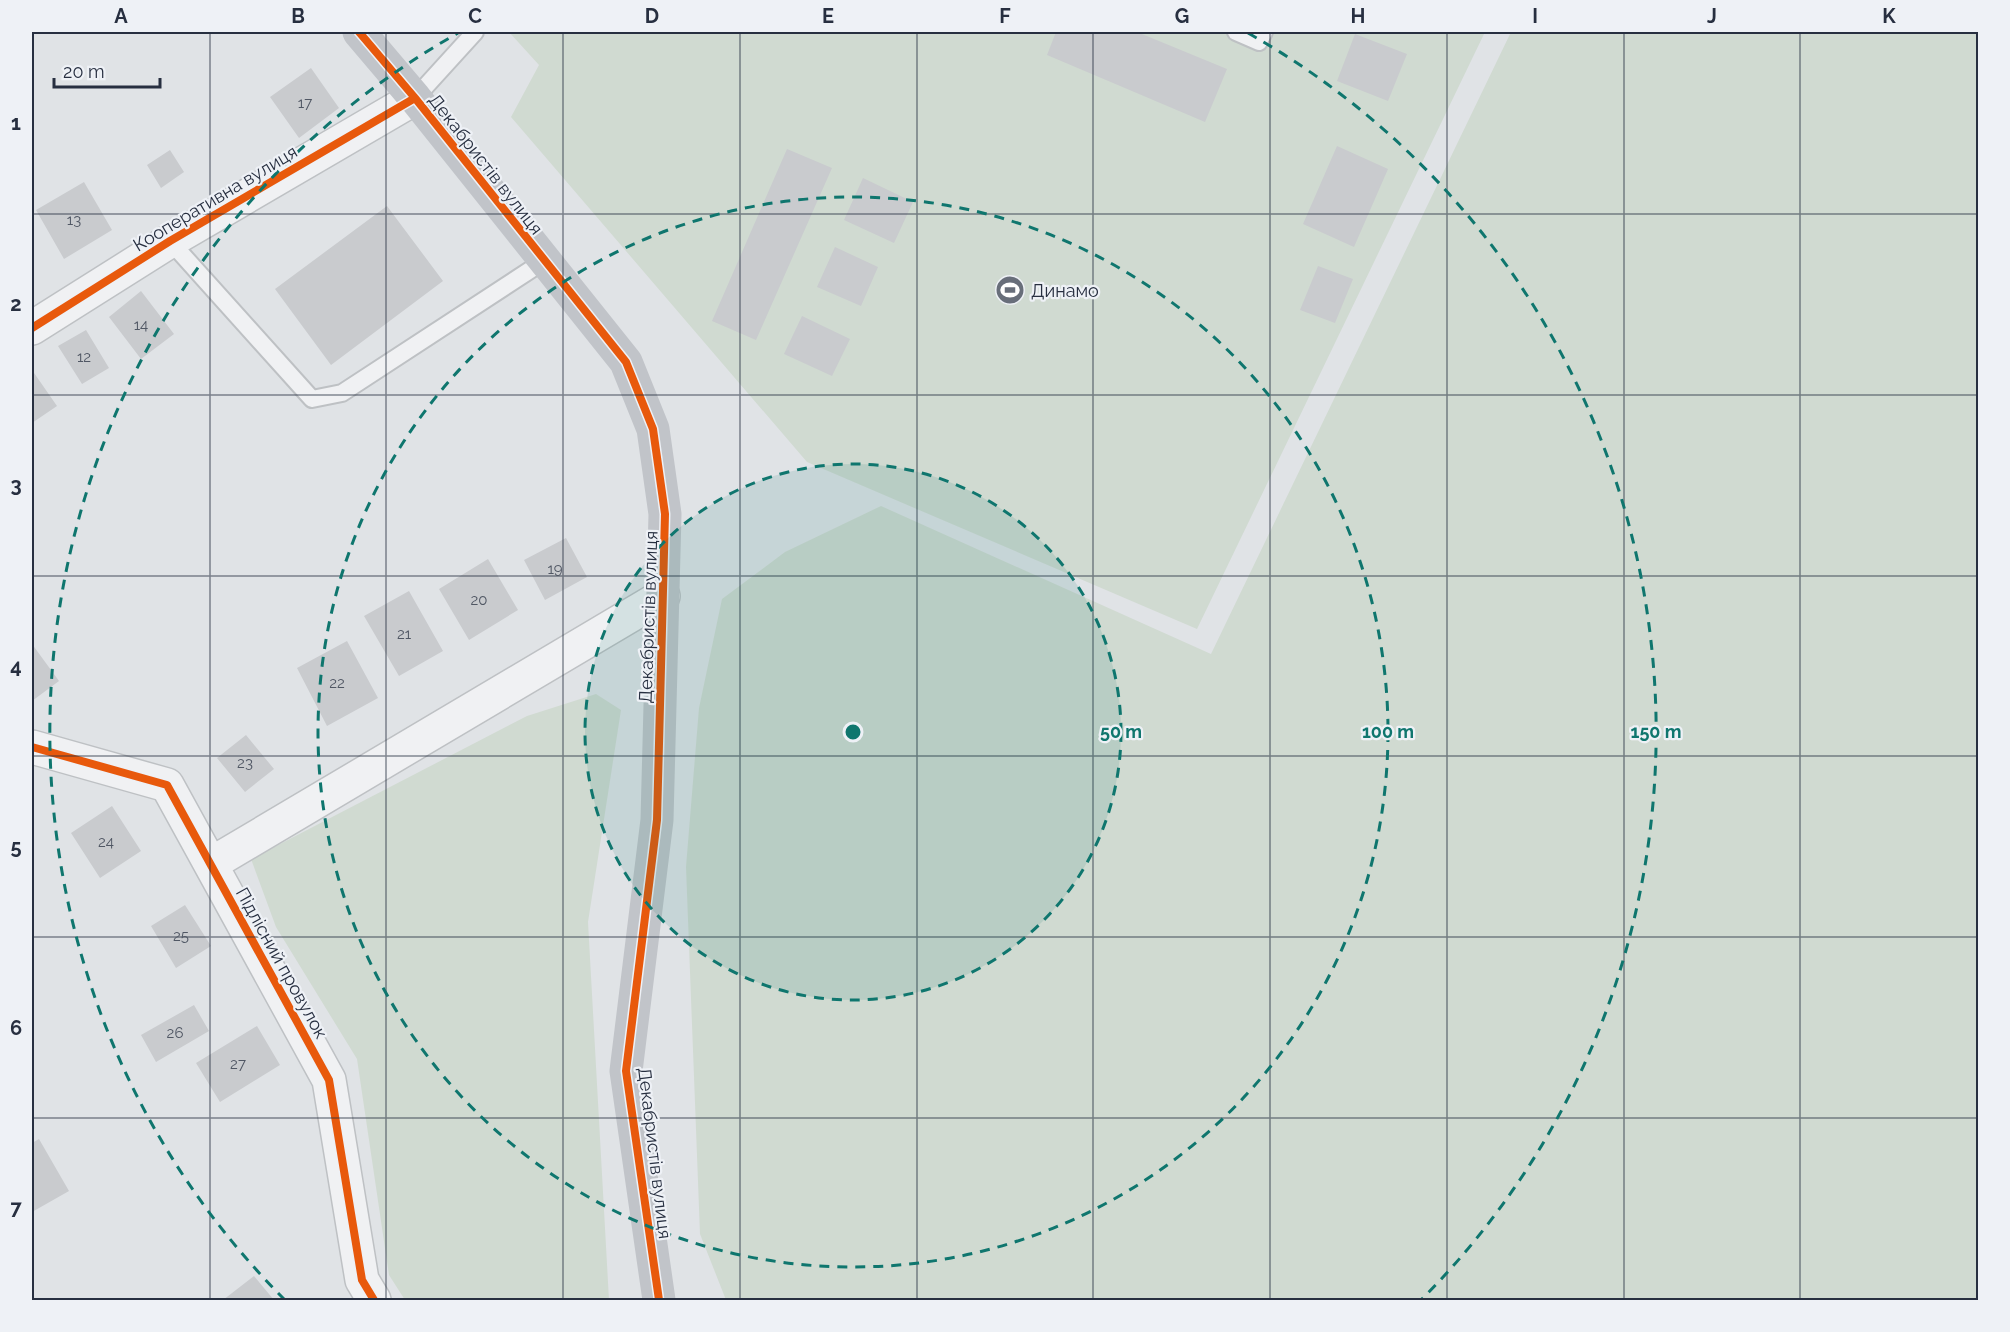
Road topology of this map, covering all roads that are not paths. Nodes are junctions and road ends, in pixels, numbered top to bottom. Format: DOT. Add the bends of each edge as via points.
graph roads {
  1 [pos="359,32"];
  2 [pos="475,32"];
  3 [pos="1236,32"];
  4 [pos="1264,32"];
  5 [pos="415,98"];
  6 [pos="170,241"];
  7 [pos="544,261"];
  8 [pos="32,328"];
  9 [pos="663,596"];
  10 [pos="32,747"];
  11 [pos="211,864"];
  12 [pos="374,1300"];
  13 [pos="659,1300"];
  1 -- 5 [label="street, Декабристів вулиця"];
  2 -- 5 [label="lane"];
  3 -- 4 [label="lane" via="1259,42"];
  5 -- 6 [label="street, Кооперативна вулиця"];
  5 -- 7 [label="street, Декабристів вулиця"];
  6 -- 7 [label="lane" via="312,399 342,393"];
  6 -- 8 [label="street, Кооперативна вулиця"];
  7 -- 9 [label="street, Декабристів вулиця" via="626,362 653,429 665,514"];
  9 -- 11 [label="street"];
  9 -- 13 [label="street, Декабристів вулиця" via="657,820 626,1071"];
  10 -- 11 [label="street, Підлісний провулок" via="167,785"];
  11 -- 12 [label="street, Підлісний провулок" via="330,1080 362,1280"];
}
